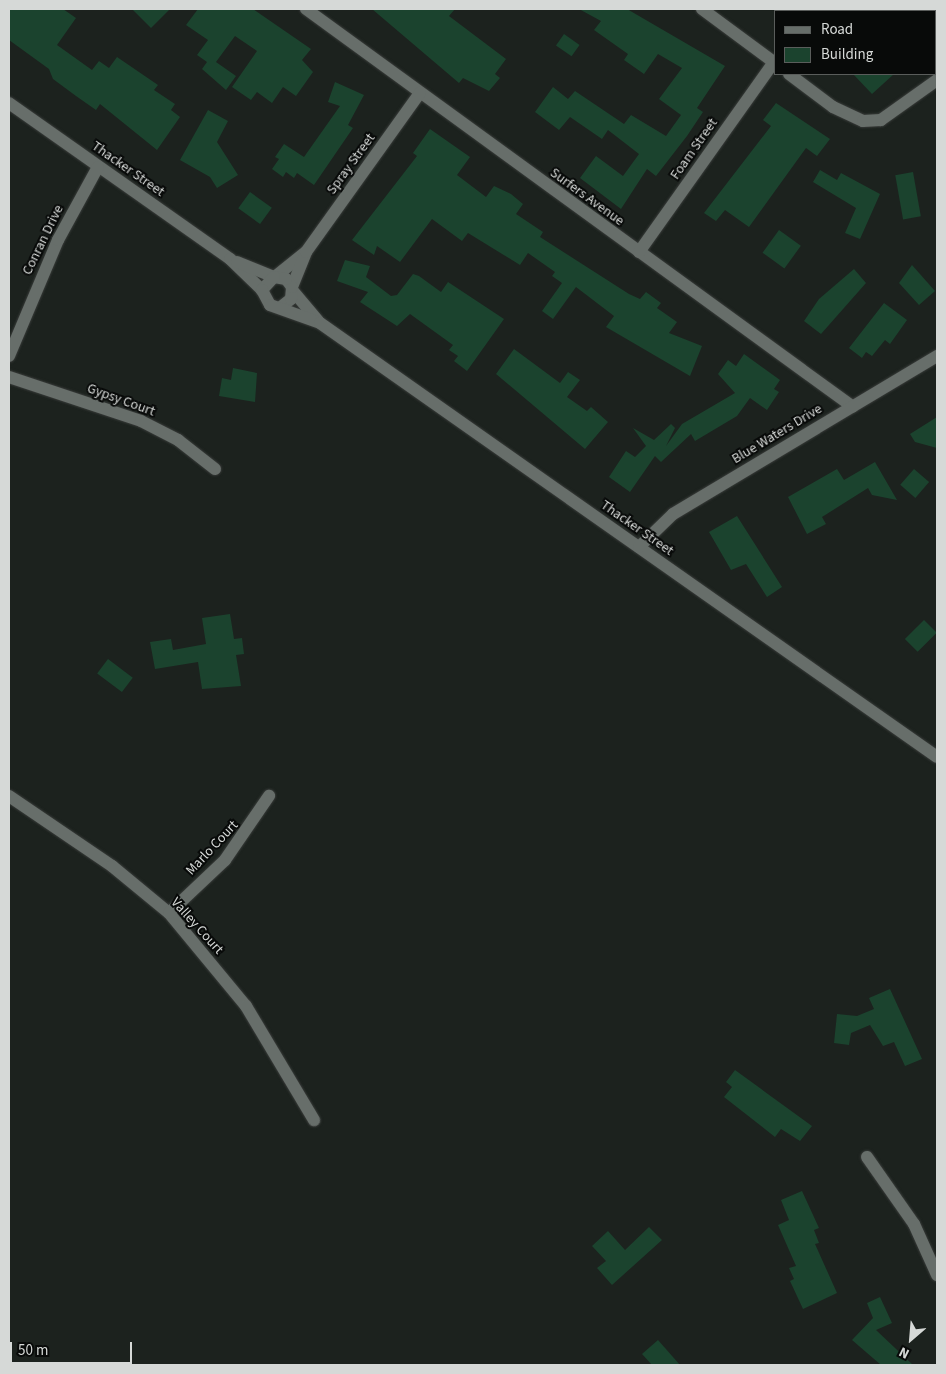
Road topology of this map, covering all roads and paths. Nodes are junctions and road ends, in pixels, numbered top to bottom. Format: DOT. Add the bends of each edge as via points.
graph roads {
  1 [pos="306,9"];
  2 [pos="702,9"];
  3 [pos="774,63"];
  4 [pos="790,75"];
  5 [pos="937,80"];
  6 [pos="420,93"];
  7 [pos="9,103"];
  8 [pos="98,167"];
  9 [pos="306,252"];
  10 [pos="639,252"];
  11 [pos="230,259"];
  12 [pos="275,276"];
  13 [pos="293,289"];
  14 [pos="262,290"];
  15 [pos="281,307"];
  16 [pos="320,323"];
  17 [pos="9,356"];
  18 [pos="937,356"];
  19 [pos="9,378"];
  20 [pos="853,407"];
  21 [pos="214,469"];
  22 [pos="639,547"];
  23 [pos="937,757"];
  24 [pos="9,796"];
  25 [pos="269,796"];
  26 [pos="169,913"];
  27 [pos="314,1120"];
  28 [pos="867,1157"];
  29 [pos="937,1275"];
  1 -- 6 [label="street, Surfers Avenue"];
  2 -- 3 [label="street"];
  3 -- 10 [label="street, Foam Street"];
  4 -- 5 [label="street" via="833,107 863,122 881,120"];
  6 -- 9 [label="street, Spray Street"];
  6 -- 10 [label="street, Surfers Avenue"];
  7 -- 8 [label="street, Thacker Street"];
  8 -- 11 [label="street, Thacker Street"];
  8 -- 17 [label="street, Conran Drive" via="58,240"];
  9 -- 12 [label="street, Spray Street"];
  9 -- 13 [label="street, Spray Street"];
  10 -- 20 [label="street, Surfers Avenue"];
  11 -- 12 [label="street, Thacker Street"];
  11 -- 14 [label="street, Thacker Street"];
  12 -- 13 [label="street, Thacker Street"];
  12 -- 14 [label="street, Spray Street"];
  13 -- 15 [label="street, Spray Street"];
  13 -- 16 [label="street, Thacker Street"];
  14 -- 15 [label="street, Thacker Street" via="265,301"];
  15 -- 16 [label="street, Thacker Street"];
  16 -- 22 [label="street, Thacker Street"];
  18 -- 20 [label="street, Blue Waters Drive"];
  19 -- 21 [label="street, Gypsy Court" via="141,421 178,440"];
  20 -- 22 [label="street, Blue Waters Drive" via="662,521"];
  22 -- 23 [label="street, Thacker Street"];
  24 -- 26 [label="street, Valley Court" via="112,866"];
  25 -- 26 [label="street, Marlo Court" via="225,860"];
  26 -- 27 [label="street, Valley Court" via="246,1006"];
  28 -- 29 [label="street" via="914,1224"];
}
